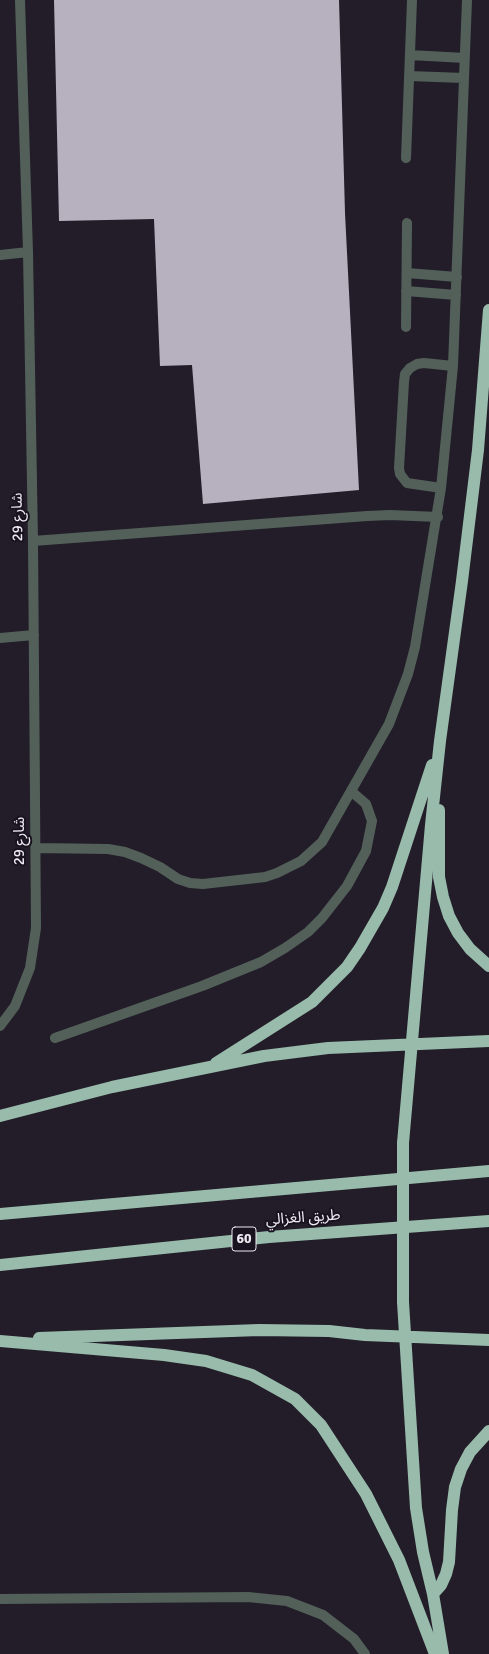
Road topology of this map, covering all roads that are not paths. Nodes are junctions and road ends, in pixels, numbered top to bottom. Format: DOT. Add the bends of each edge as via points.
graph roads {
  1 [pos="20,0"];
  2 [pos="412,0"];
  3 [pos="468,0"];
  4 [pos="410,55"];
  5 [pos="465,58"];
  6 [pos="409,76"];
  7 [pos="464,78"];
  8 [pos="406,158"];
  9 [pos="407,223"];
  10 [pos="28,252"];
  11 [pos="0,255"];
  12 [pos="407,273"];
  13 [pos="457,277"];
  14 [pos="406,291"];
  15 [pos="456,295"];
  16 [pos="489,310"];
  17 [pos="406,327"];
  18 [pos="453,366"];
  19 [pos="441,488"];
  20 [pos="438,517"];
  21 [pos="33,541"];
  22 [pos="34,635"];
  23 [pos="0,638"];
  24 [pos="440,741"];
  25 [pos="351,791"];
  26 [pos="36,848"];
  27 [pos="489,966"];
  28 [pos="0,1026"];
  29 [pos="55,1038"];
  30 [pos="489,1041"];
  31 [pos="411,1044"];
  32 [pos="210,1067"];
  33 [pos="0,1116"];
  34 [pos="489,1171"];
  35 [pos="0,1214"];
  36 [pos="489,1221"];
  37 [pos="0,1265"];
  38 [pos="406,1337"];
  39 [pos="0,1340"];
  40 [pos="489,1340"];
  41 [pos="489,1431"];
  42 [pos="433,1594"];
  43 [pos="0,1599"];
  44 [pos="365,1654"];
  45 [pos="435,1654"];
  46 [pos="443,1654"];
  1 -- 10 [label="street, شارع 29"];
  2 -- 4 [label="street"];
  3 -- 5 [label="street"];
  4 -- 5 [label="street"];
  4 -- 6 [label="street"];
  5 -- 7 [label="street"];
  6 -- 7 [label="street"];
  6 -- 8 [label="street"];
  7 -- 13 [label="street"];
  9 -- 12 [label="street"];
  10 -- 11 [label="street"];
  10 -- 21 [label="street, شارع 29"];
  12 -- 13 [label="street"];
  12 -- 14 [label="street"];
  13 -- 15 [label="street"];
  14 -- 15 [label="street"];
  14 -- 17 [label="street"];
  15 -- 18 [label="street"];
  16 -- 24 [label="highway" via="478,450"];
  18 -- 19 [label="street"];
  18 -- 19 [label="street" via="417,364 405,374 404,382 400,474 407,483"];
  19 -- 20 [label="street"];
  20 -- 21 [label="street" via="367,516"];
  20 -- 25 [label="street" via="408,674 389,724"];
  21 -- 22 [label="street, شارع 29"];
  22 -- 23 [label="street"];
  22 -- 26 [label="street, شارع 29"];
  24 -- 27 [label="highway" via="439,878 443,897 458,933 470,949"];
  24 -- 31 [label="highway"];
  24 -- 32 [label="highway" via="384,908 360,948 347,966 312,1002"];
  25 -- 26 [label="street" via="330,830 312,852 288,869 265,877 203,884 190,883 125,852 108,849"];
  25 -- 29 [label="street" via="366,804 371,816 366,851 347,886 308,932 261,962 202,986"];
  26 -- 28 [label="street, شارع 29" via="36,928 30,968 15,1006"];
  30 -- 31 [label="highway"];
  31 -- 32 [label="highway" via="328,1048 264,1056"];
  31 -- 38 [label="highway, bridge" via="403,1143 403,1302"];
  32 -- 33 [label="highway" via="112,1087"];
  34 -- 35 [label="highway, طريق الغزالي"];
  36 -- 37 [label="highway, طريق الغزالي / 60" via="269,1236"];
  38 -- 39 [label="highway" via="329,1331 259,1330"];
  38 -- 40 [label="highway"];
  38 -- 42 [label="highway" via="416,1508"];
  39 -- 45 [label="highway" via="206,1361 252,1375 295,1399 321,1425 366,1494 400,1560"];
  41 -- 42 [label="highway" via="470,1452 461,1469 455,1487 452,1510 449,1562 441,1585"];
  42 -- 46 [label="highway"];
  43 -- 44 [label="street" via="248,1597 287,1601 323,1615 354,1639"];
}
